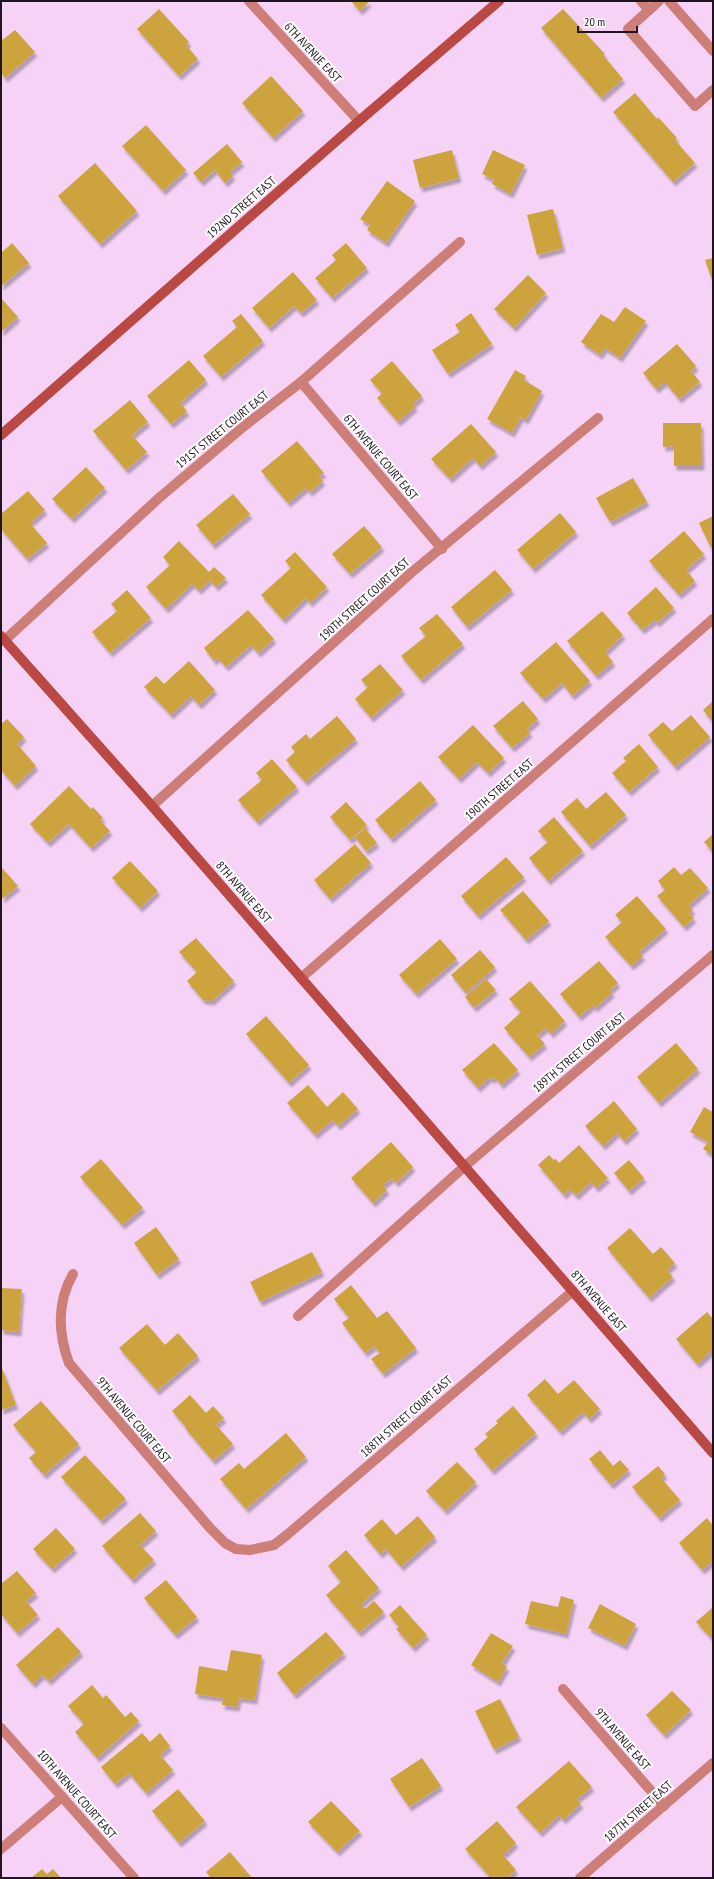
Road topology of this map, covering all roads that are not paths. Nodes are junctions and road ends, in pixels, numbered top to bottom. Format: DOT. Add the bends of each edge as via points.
graph roads {
  1 [pos="249,1"];
  2 [pos="499,1"];
  3 [pos="641,1"];
  4 [pos="660,1"];
  5 [pos="669,1"];
  6 [pos="649,10"];
  7 [pos="713,51"];
  8 [pos="713,90"];
  9 [pos="359,121"];
  10 [pos="460,242"];
  11 [pos="301,382"];
  12 [pos="598,418"];
  13 [pos="1,435"];
  14 [pos="442,549"];
  15 [pos="713,619"];
  16 [pos="3,638"];
  17 [pos="152,806"];
  18 [pos="712,958"];
  19 [pos="301,978"];
  20 [pos="465,1166"];
  21 [pos="73,1274"];
  22 [pos="572,1291"];
  23 [pos="298,1316"];
  24 [pos="713,1453"];
  25 [pos="250,1550"];
  26 [pos="563,1689"];
  27 [pos="1,1728"];
  28 [pos="713,1763"];
  29 [pos="62,1797"];
  30 [pos="664,1806"];
  31 [pos="1,1849"];
  32 [pos="134,1878"];
  33 [pos="580,1878"];
  1 -- 9 [label="street, 6TH AVENUE EAST"];
  2 -- 9 [label="street, 192ND STREET EAST"];
  3 -- 6 [label="street"];
  4 -- 6 [label="street"];
  5 -- 7 [label="street"];
  6 -- 8 [label="street" via="628,29 695,106"];
  9 -- 13 [label="street, 192ND STREET EAST"];
  10 -- 11 [label="street, 191ST STREET COURT EAST"];
  11 -- 14 [label="street, 6TH AVENUE COURT EAST"];
  11 -- 16 [label="street, 191ST STREET COURT EAST" via="159,498"];
  12 -- 14 [label="street, 190TH STREET COURT EAST"];
  14 -- 17 [label="street, 190TH STREET COURT EAST" via="412,572"];
  15 -- 19 [label="street, 190TH STREET EAST"];
  16 -- 17 [label="street, 8TH AVENUE EAST"];
  17 -- 19 [label="street, 8TH AVENUE EAST"];
  18 -- 20 [label="street, 189TH STREET COURT EAST"];
  19 -- 20 [label="street, 8TH AVENUE EAST"];
  20 -- 22 [label="street, 8TH AVENUE EAST"];
  20 -- 23 [label="street"];
  21 -- 25 [label="street, 9TH AVENUE COURT EAST" via="66,1286 60,1328 68,1363 210,1528 225,1543 236,1549"];
  22 -- 24 [label="street, 8TH AVENUE EAST"];
  22 -- 25 [label="street, 188TH STREET COURT EAST" via="288,1534 274,1545"];
  26 -- 30 [label="street, 9TH AVENUE EAST"];
  27 -- 29 [label="street, 10TH AVENUE COURT EAST"];
  28 -- 30 [label="street, 187TH STREET EAST"];
  29 -- 31 [label="street"];
  29 -- 32 [label="street, 10TH AVENUE COURT EAST"];
  30 -- 33 [label="street, 187TH STREET EAST"];
}
